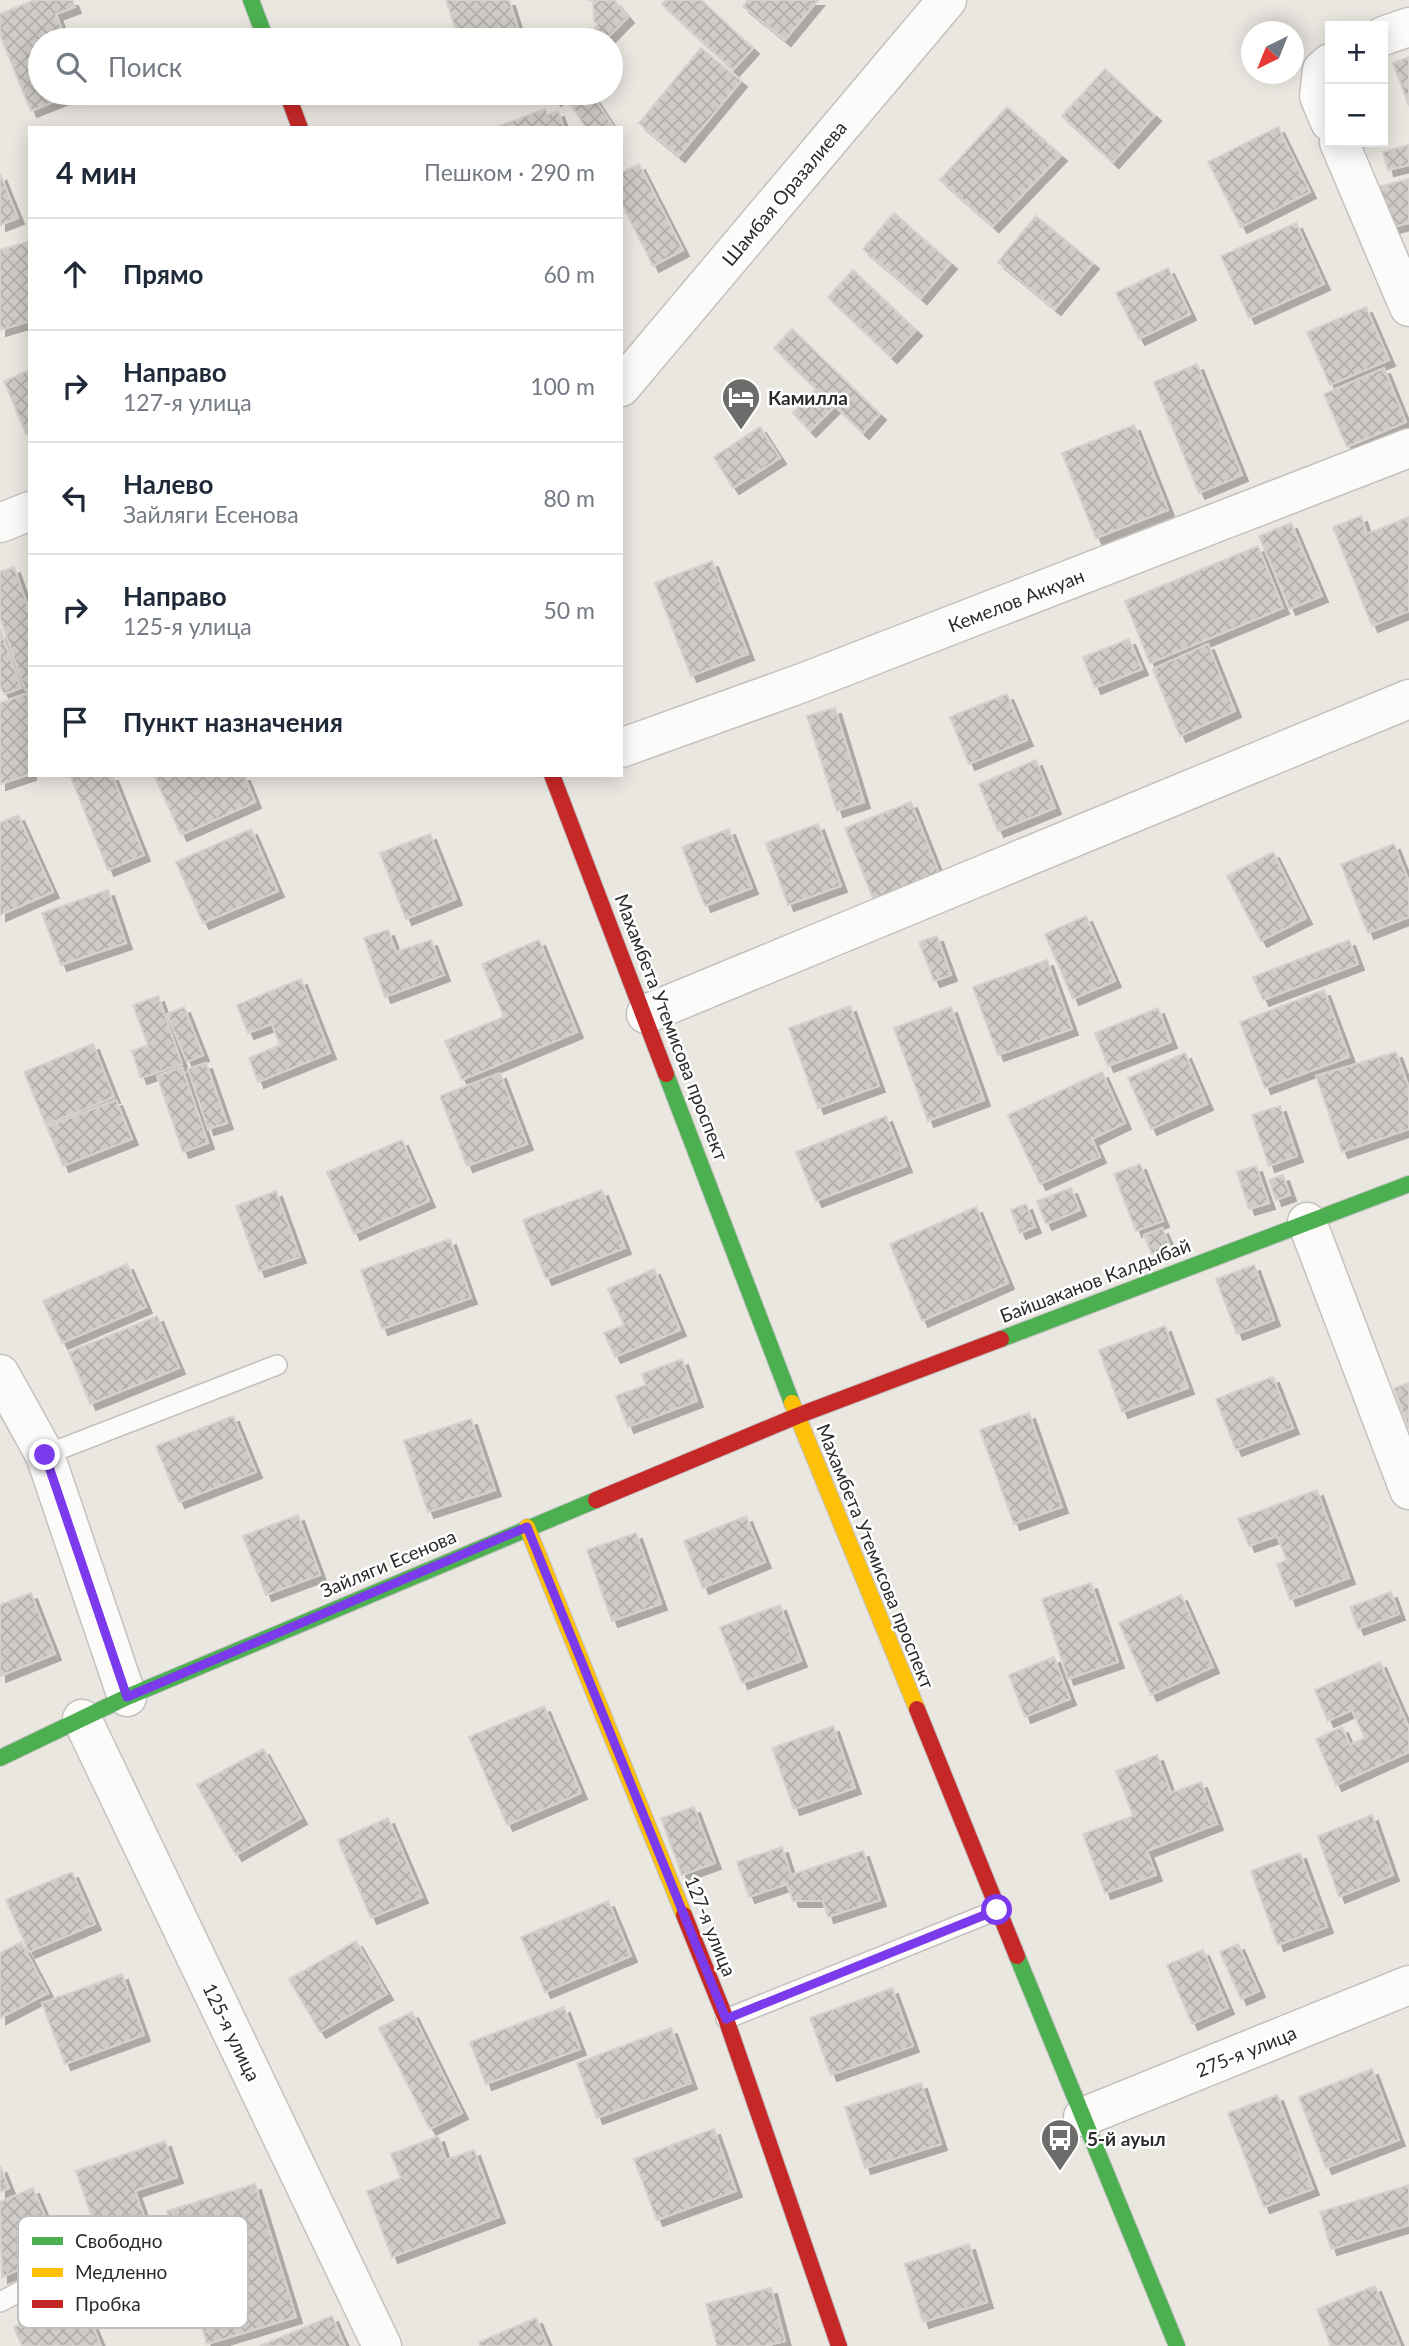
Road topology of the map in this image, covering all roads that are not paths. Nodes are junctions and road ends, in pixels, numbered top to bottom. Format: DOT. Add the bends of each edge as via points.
graph roads {
  1 [pos="251,0"];
  2 [pos="947,0"];
  3 [pos="1409,27"];
  4 [pos="262,28"];
  5 [pos="1388,34"];
  6 [pos="1325,67"];
  7 [pos="291,105"];
  8 [pos="1325,110"];
  9 [pos="299,126"];
  10 [pos="1341,147"];
  11 [pos="1409,307"];
  12 [pos="623,385"];
  13 [pos="1409,448"];
  14 [pos="28,512"];
  15 [pos="0,523"];
  16 [pos="1409,699"];
  17 [pos="623,747"];
  18 [pos="553,777"];
  19 [pos="646,1014"];
  20 [pos="1409,1184"];
  21 [pos="1307,1223"];
  22 [pos="277,1365"];
  23 [pos="0,1374"];
  24 [pos="797,1416"];
  25 [pos="45,1455"];
  26 [pos="1409,1490"];
  27 [pos="527,1527"];
  28 [pos="127,1697"];
  29 [pos="82,1719"];
  30 [pos="0,1758"];
  31 [pos="997,1910"];
  32 [pos="1409,1985"];
  33 [pos="726,2019"];
  34 [pos="1083,2117"];
  35 [pos="18,2292"];
  36 [pos="0,2302"];
  37 [pos="382,2346"];
  38 [pos="839,2346"];
  39 [pos="1177,2346"];
  1 -- 4 [label="street"];
  2 -- 12 [label="street, Шамбая Оразалиева"];
  3 -- 5 [label="street"];
  6 -- 8 [label="street" via="1319,96"];
  7 -- 9 [label="street"];
  10 -- 11 [label="street"];
  13 -- 17 [label="street, Кемелов Аккуан" via="802,683"];
  14 -- 15 [label="street"];
  16 -- 19 [label="street"];
  18 -- 19 [label="street, Махамбета Утемисова проспект"];
  19 -- 24 [label="street, Махамбета Утемисова проспект"];
  20 -- 21 [label="street, Байшаканов Калдыбай"];
  21 -- 24 [label="street, Байшаканов Калдыбай"];
  21 -- 26 [label="street"];
  22 -- 25 [label="lane"];
  23 -- 25 [label="street"];
  24 -- 27 [label="street, Зайляги Есенова"];
  24 -- 31 [label="street, Махамбета Утемисова проспект"];
  25 -- 28 [label="street"];
  27 -- 28 [label="street, Зайляги Есенова"];
  27 -- 33 [label="street, 127-я улица"];
  28 -- 29 [label="street, Зайляги Есенова"];
  29 -- 30 [label="street, Зайляги Есенова"];
  29 -- 37 [label="street, 125-я улица"];
  31 -- 33 [label="lane"];
  31 -- 34 [label="street, Махамбета Утемисова проспект"];
  32 -- 34 [label="street, 275-я улица"];
  33 -- 38 [label="street, 127-я улица"];
  34 -- 39 [label="street, Махамбета Утемисова проспект"];
  35 -- 36 [label="lane"];
}
